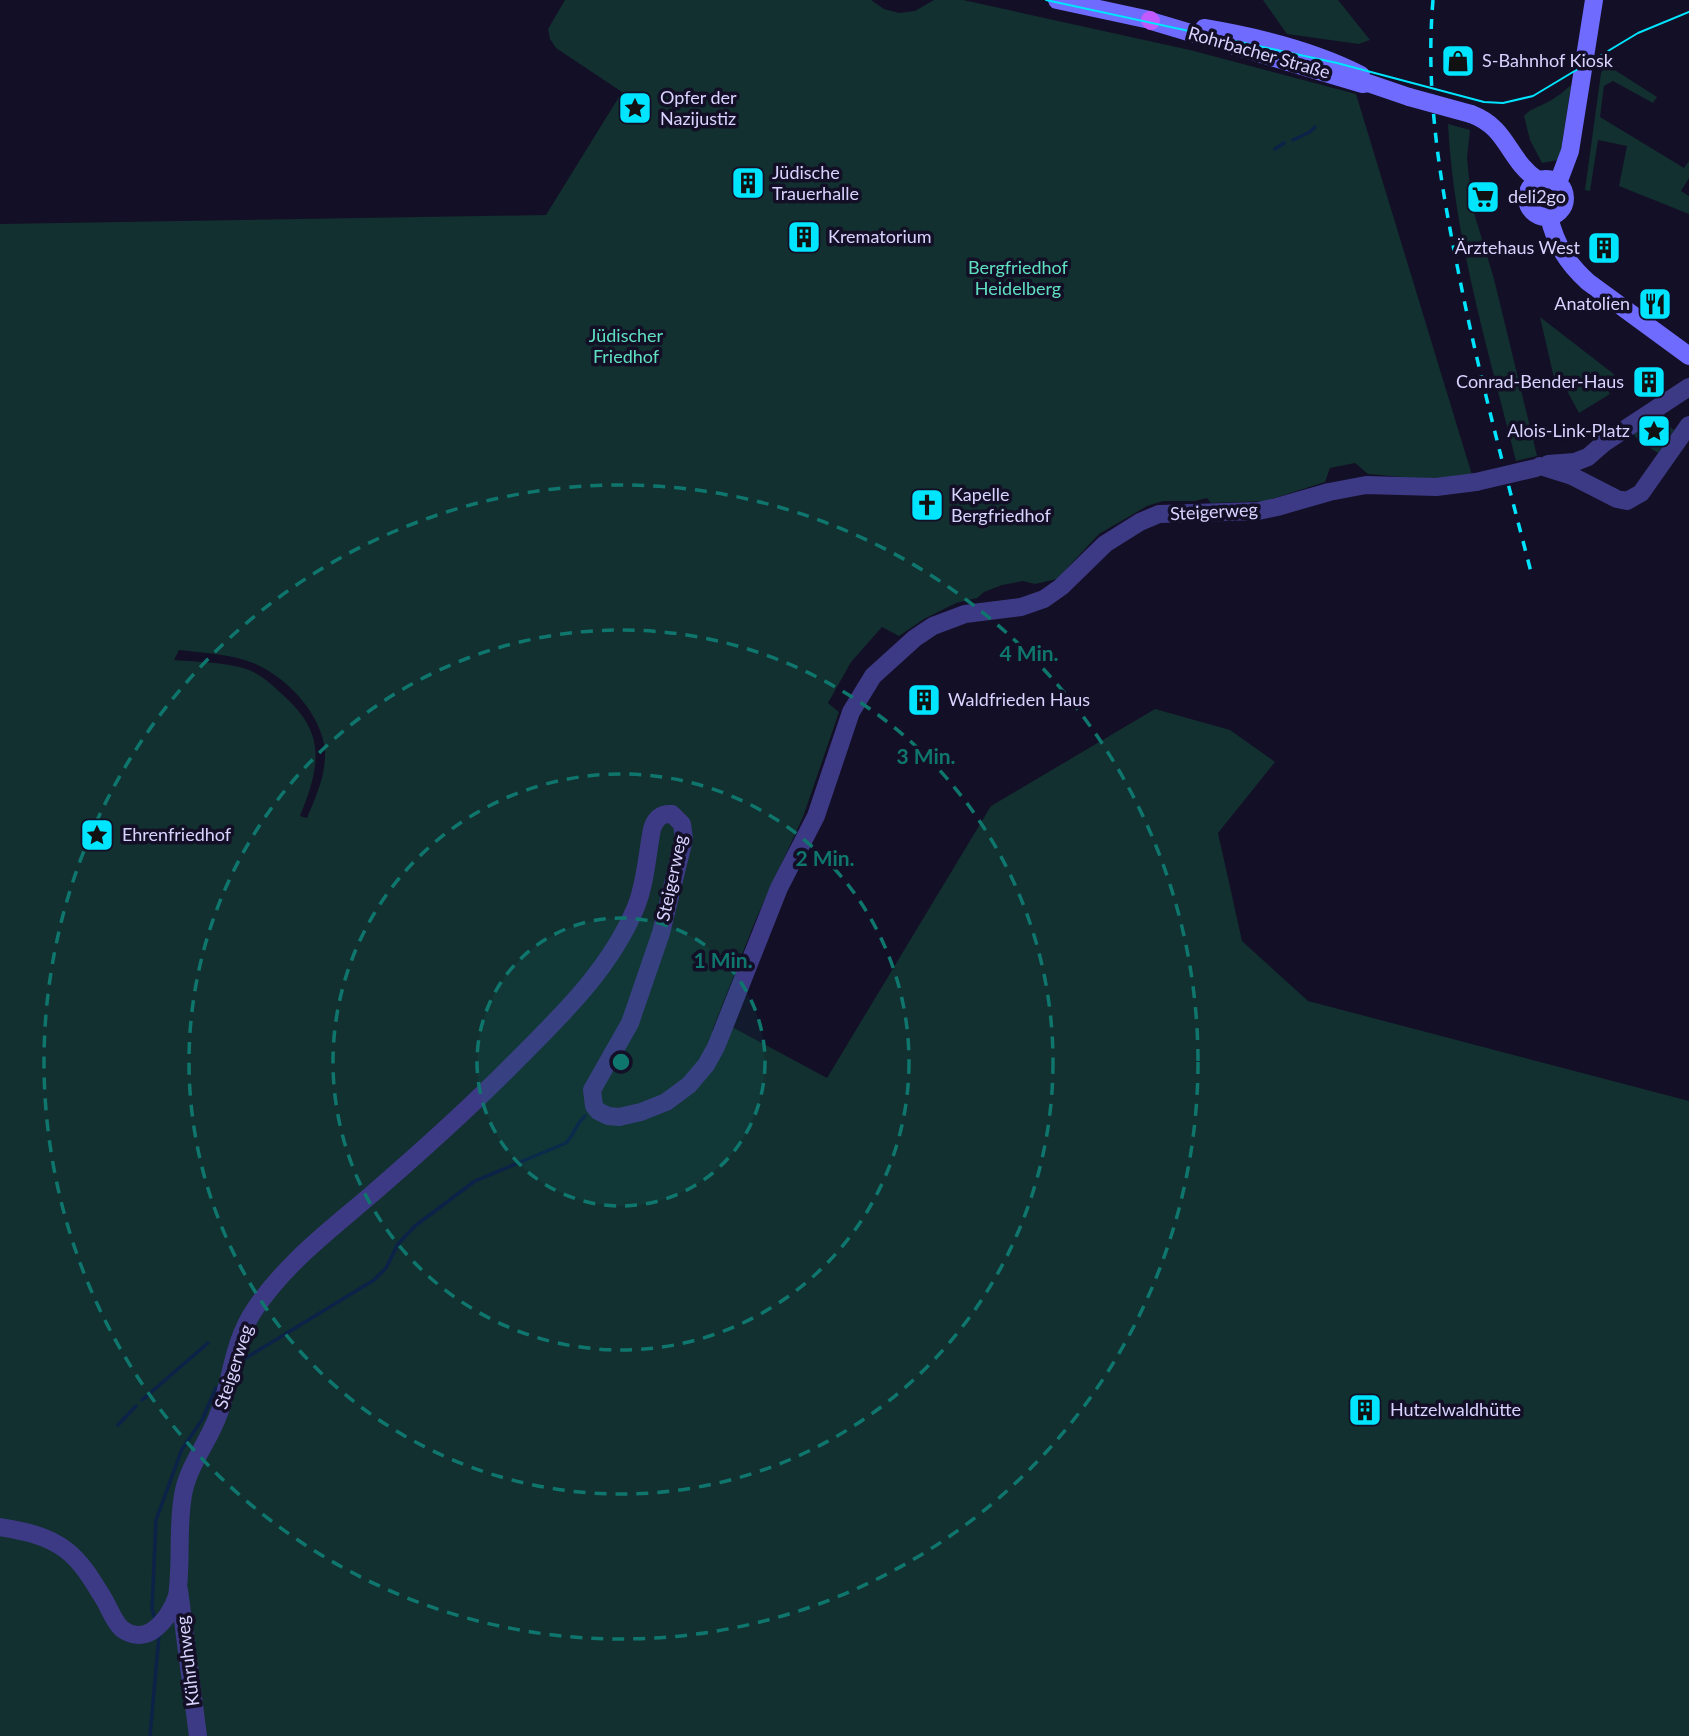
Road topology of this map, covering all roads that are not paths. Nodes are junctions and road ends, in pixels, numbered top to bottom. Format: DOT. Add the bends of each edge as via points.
graph roads {
  1 [pos="1058,0"];
  2 [pos="1594,0"];
  3 [pos="1558,183"];
  4 [pos="1533,187"];
  5 [pos="1549,217"];
  6 [pos="1689,356"];
  7 [pos="1689,387"];
  8 [pos="1689,425"];
  9 [pos="1538,467"];
  10 [pos="0,1527"];
  11 [pos="178,1587"];
  12 [pos="198,1736"];
  1 -- 4 [label="main road, Rohrbacher Straße, bridge" via="1150,20 1471,114 1498,130 1513,155 1516,173"];
  2 -- 3 [label="main road" via="1570,152"];
  3 -- 4 [label="main road" via="1549,179"];
  3 -- 5 [label="main road" via="1565,202"];
  4 -- 5 [label="main road, Rohrbacher Straße" via="1528,200 1532,210"];
  5 -- 6 [label="main road, Rohrbacher Straße" via="1564,258 1573,269"];
  7 -- 9 [label="street, Steigerweg" via="1588,457"];
  8 -- 9 [label="street" via="1633,499 1624,501 1581,479"];
  9 -- 11 [label="street, Steigerweg, bridge" via="1476,482 1366,485 1258,510 1159,514 1105,544 1044,598 1021,607 965,614 915,638 873,676 851,712 816,816 779,888 709,1060 689,1086 666,1102 612,1117 595,1108 592,1090 635,1011 664,923 684,839 677,816 668,813 657,818 636,906 612,951 568,1010 471,1106 298,1257 249,1318 218,1417 184,1488"];
  10 -- 11 [label="street" via="37,1535 64,1548 87,1573 118,1625 129,1633 143,1634 157,1627 174,1605"];
  11 -- 12 [label="street, Kühruhweg"];
}
